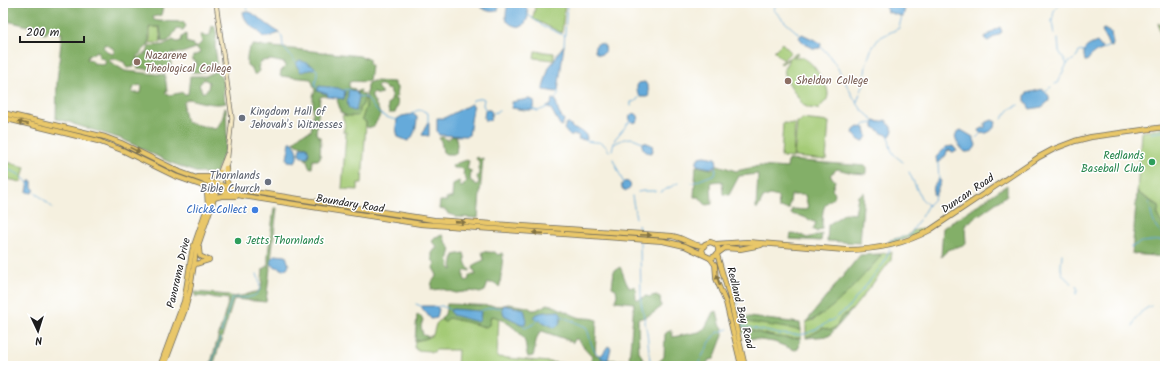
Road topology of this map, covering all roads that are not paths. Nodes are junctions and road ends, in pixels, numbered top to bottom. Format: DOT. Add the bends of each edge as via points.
graph roads {
  1 [pos="216,3"];
  2 [pos="3,113"];
  3 [pos="3,118"];
  4 [pos="1165,127"];
  5 [pos="113,143"];
  6 [pos="229,147"];
  7 [pos="226,168"];
  8 [pos="220,172"];
  9 [pos="193,177"];
  10 [pos="203,186"];
  11 [pos="216,187"];
  12 [pos="230,188"];
  13 [pos="214,198"];
  14 [pos="260,199"];
  15 [pos="284,200"];
  16 [pos="208,204"];
  17 [pos="199,241"];
  18 [pos="716,244"];
  19 [pos="775,245"];
  20 [pos="704,246"];
  21 [pos="717,254"];
  22 [pos="704,255"];
  23 [pos="710,258"];
  24 [pos="194,266"];
  25 [pos="160,366"];
  26 [pos="164,366"];
  27 [pos="741,366"];
  28 [pos="745,366"];
  1 -- 6 [label="main road" via="231,110"];
  2 -- 5 [label="highway, Boundary Road" via="88,133"];
  5 -- 3 [label="highway, Boundary Road, one-way"];
  4 -- 19 [label="highway, Duncan Road" via="1105,134 1064,145 1039,158 936,226 900,243 861,250"];
  5 -- 9 [label="highway, Boundary Road, one-way"];
  5 -- 10 [label="highway, Boundary Road" via="175,176"];
  6 -- 7 [label="main road"];
  6 -- 8 [label="main road"];
  7 -- 11 [label="main road"];
  7 -- 12 [label="highway"];
  8 -- 9 [label="highway" via="212,177"];
  8 -- 11 [label="main road"];
  9 -- 11 [label="highway, Boundary Road"];
  10 -- 11 [label="highway, Boundary Road"];
  10 -- 16 [label="highway" via="207,191"];
  11 -- 12 [label="highway, Boundary Road"];
  11 -- 13 [label="main road, Panorama Drive"];
  11 -- 14 [label="highway, Boundary Road"];
  11 -- 16 [label="main road, Panorama Drive"];
  12 -- 15 [label="highway, Boundary Road"];
  13 -- 14 [label="highway" via="226,196"];
  13 -- 17 [label="main road, Panorama Drive"];
  14 -- 15 [label="highway, Boundary Road"];
  15 -- 20 [label="highway, Boundary Road, one-way" via="419,218 672,236 694,246"];
  22 -- 15 [label="highway, Boundary Road, one-way" via="685,246 663,242 427,225"];
  16 -- 25 [label="main road, Panorama Drive" via="192,251 184,301"];
  17 -- 24 [label="main road, Panorama Drive"];
  17 -- 24 [label="main road" via="200,256 209,260"];
  18 -- 19 [label="highway, Duncan Road" via="747,242"];
  18 -- 20 [label="highway" via="710,242"];
  18 -- 21 [label="highway"];
  19 -- 21 [label="highway, Duncan Road" via="740,249 728,247"];
  20 -- 22 [label="highway"];
  21 -- 23 [label="highway"];
  21 -- 28 [label="main road, Redland Bay Road"];
  22 -- 23 [label="highway"];
  27 -- 23 [label="main road, Redland Bay Road, one-way" via="726,303 716,279 715,265"];
  24 -- 26 [label="main road, Panorama Drive" via="185,310"];
}
